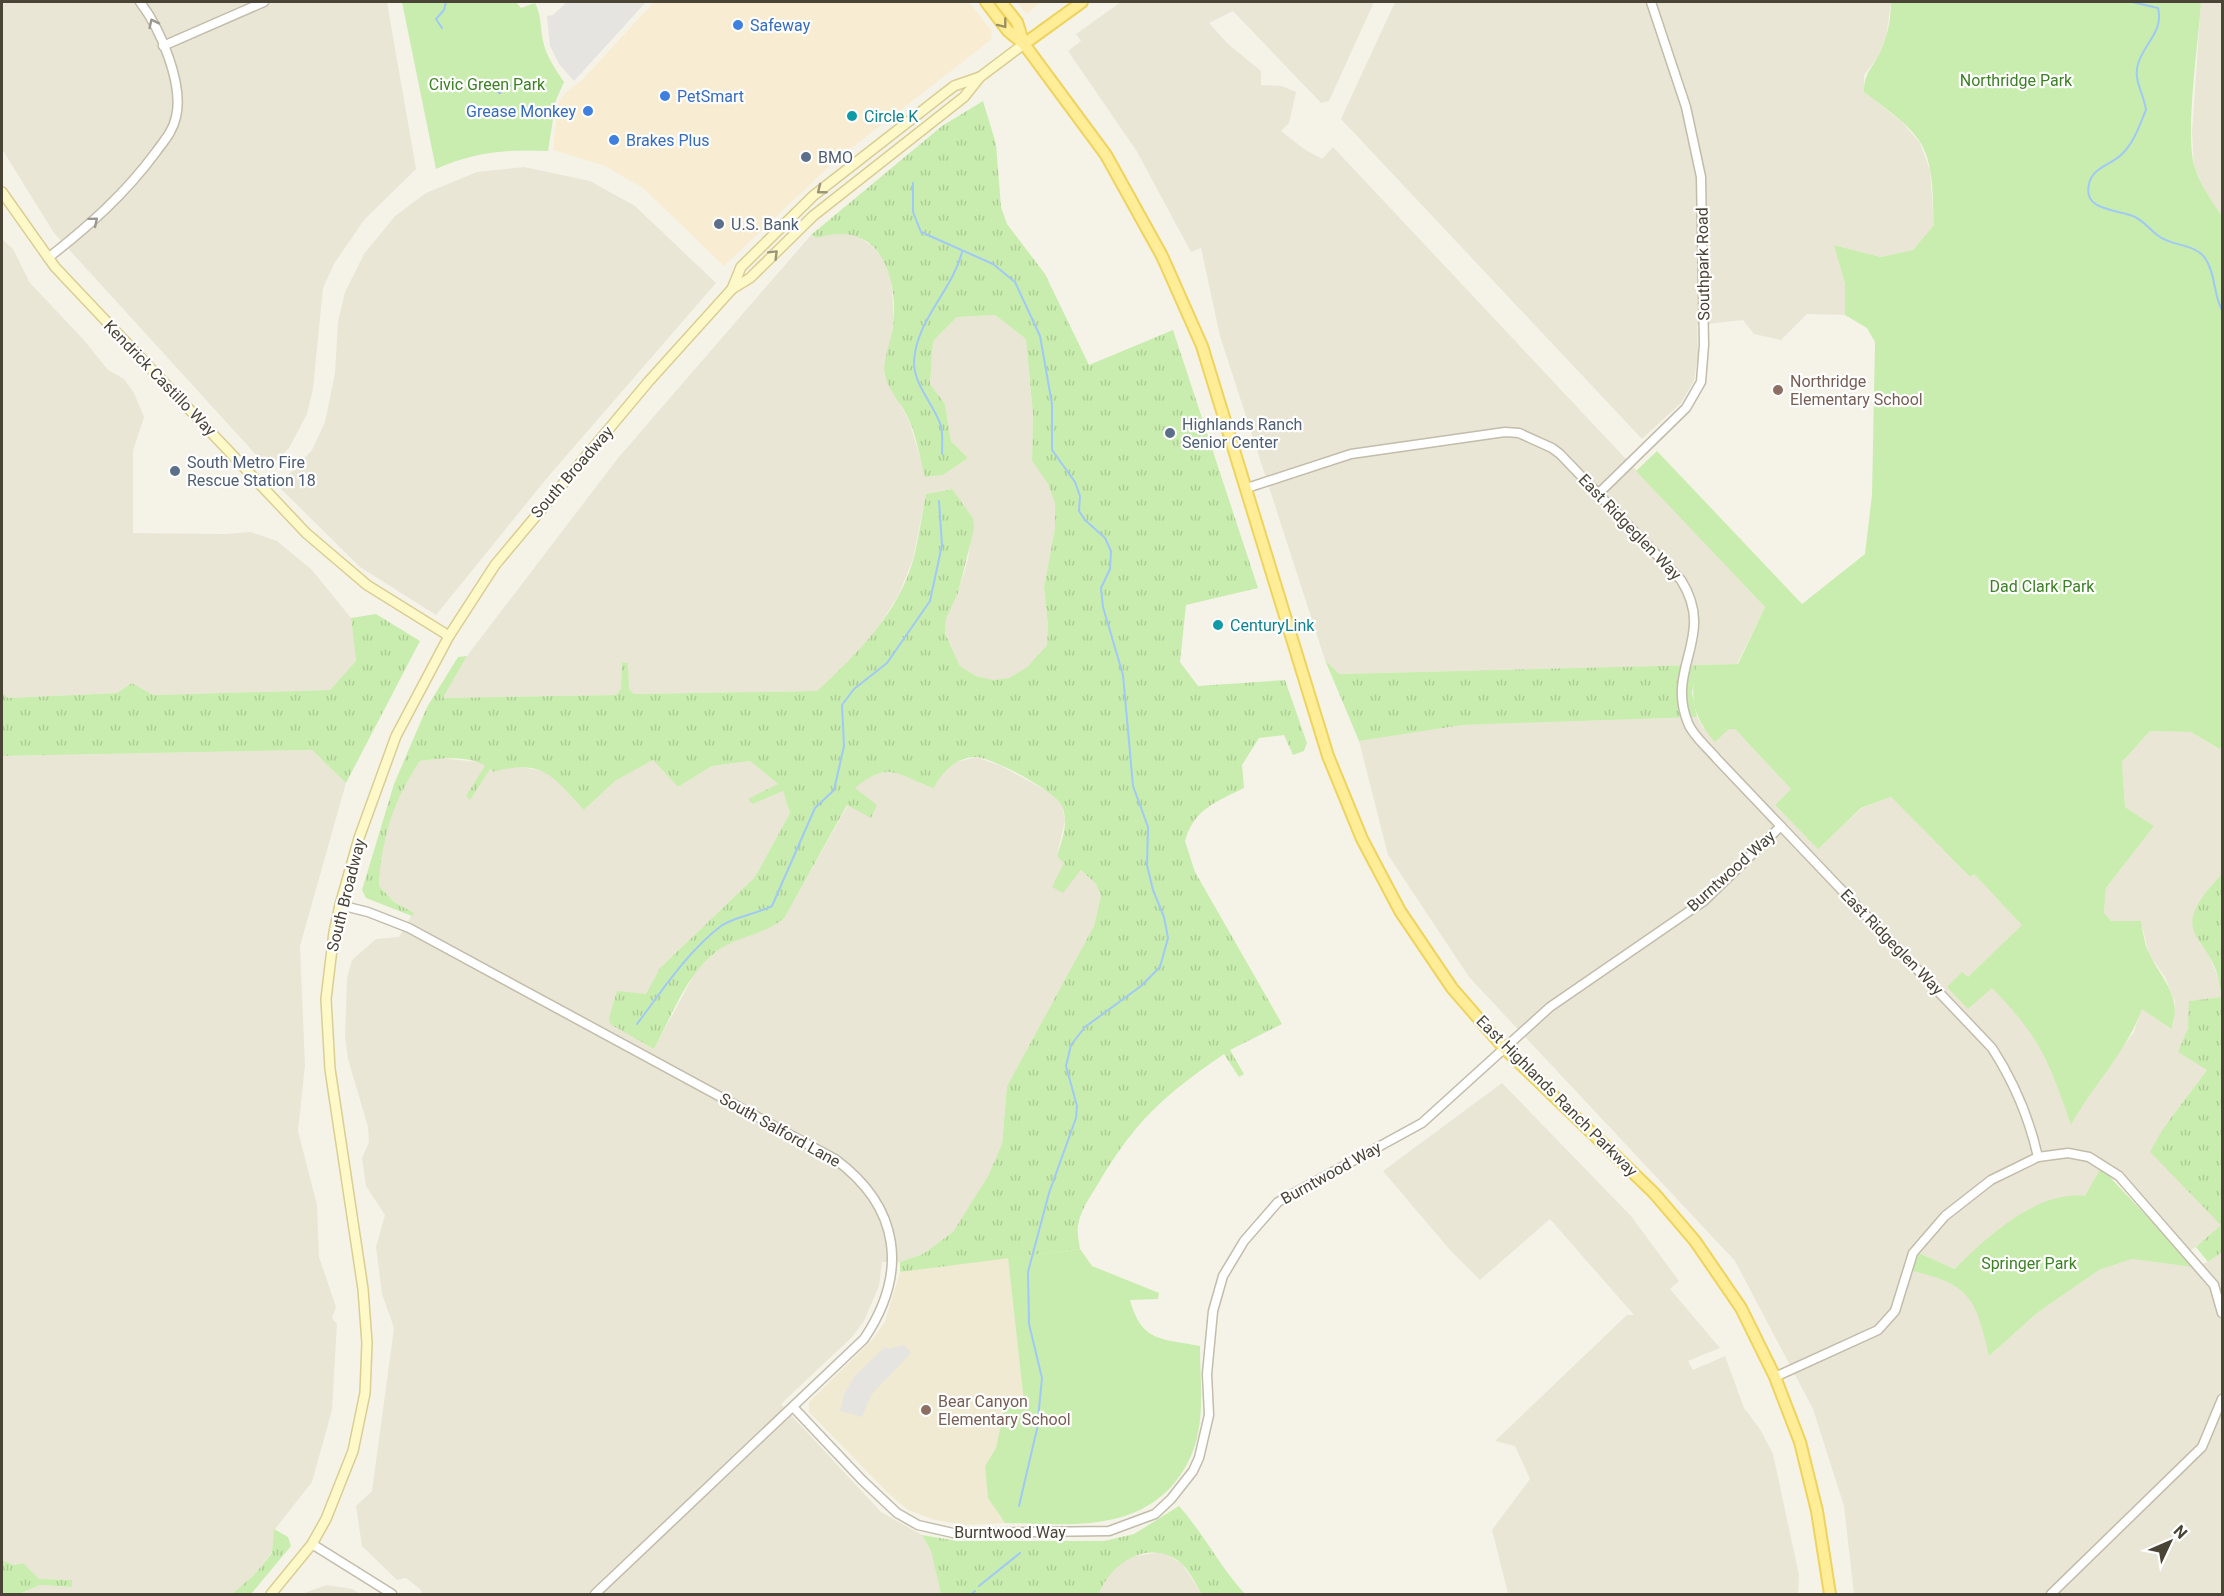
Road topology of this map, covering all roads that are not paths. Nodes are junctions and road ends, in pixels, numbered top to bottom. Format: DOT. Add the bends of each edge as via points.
graph roads {
  1 [pos="140,2"];
  2 [pos="264,2"];
  3 [pos="986,2"];
  4 [pos="1001,2"];
  5 [pos="1082,2"];
  6 [pos="1651,2"];
  7 [pos="1024,44"];
  8 [pos="163,46"];
  9 [pos="980,77"];
  10 [pos="2,192"];
  11 [pos="48,258"];
  12 [pos="732,289"];
  13 [pos="1247,488"];
  14 [pos="1599,494"];
  15 [pos="448,636"];
  16 [pos="1781,826"];
  17 [pos="340,905"];
  18 [pos="1504,1048"];
  19 [pos="2038,1156"];
  20 [pos="2223,1313"];
  21 [pos="1775,1377"];
  22 [pos="2221,1403"];
  23 [pos="793,1407"];
  24 [pos="312,1544"];
  25 [pos="271,1594"];
  26 [pos="392,1594"];
  27 [pos="596,1594"];
  28 [pos="1830,1594"];
  29 [pos="2051,1594"];
  8 -- 1 [label="street, one-way"];
  2 -- 8 [label="street"];
  3 -- 7 [label="main road, one-way" via="1008,31"];
  4 -- 7 [label="main road" via="1017,22"];
  5 -- 7 [label="main road, South Broadway"];
  6 -- 14 [label="street, Southpark Road" via="1686,107 1701,177 1701,382 1686,408"];
  7 -- 9 [label="main road, South Broadway"];
  7 -- 13 [label="main road, East Highlands Ranch Parkway" via="1106,154 1162,256 1202,346"];
  11 -- 8 [label="street, one-way" via="105,212 170,133 176,117 178,87"];
  12 -- 9 [label="main road, South Broadway, one-way" via="750,279 813,216 964,97"];
  9 -- 12 [label="main road, South Broadway, one-way" via="954,86 813,196 741,267"];
  10 -- 11 [label="main road, Kendrick Castillo Way"];
  11 -- 15 [label="main road, Kendrick Castillo Way" via="306,533 367,585"];
  12 -- 15 [label="main road, South Broadway" via="524,527"];
  13 -- 14 [label="street, East Ridgeglen Way" via="1352,454 1505,432 1552,448"];
  13 -- 18 [label="main road, East Highlands Ranch Parkway" via="1328,756 1362,839 1400,911 1452,988"];
  14 -- 16 [label="street, East Ridgeglen Way" via="1681,580 1692,597 1696,629 1681,680 1689,725"];
  15 -- 17 [label="main road, South Broadway" via="396,736 359,838"];
  16 -- 18 [label="street, Burntwood Way" via="1704,901 1550,1007"];
  16 -- 19 [label="street, East Ridgeglen Way" via="1992,1048 2030,1123"];
  17 -- 23 [label="street, South Salford Lane" via="409,928 835,1159 866,1186 889,1230 891,1280 886,1300 864,1339"];
  17 -- 24 [label="main road, South Broadway" via="328,969 327,1037 363,1289 367,1368 353,1451"];
  18 -- 21 [label="main road, East Highlands Ranch Parkway" via="1674,1216 1725,1282"];
  18 -- 23 [label="street, Burntwood Way" via="1422,1123 1278,1202 1244,1240 1223,1276 1213,1311 1206,1374 1209,1415 1199,1458 1193,1471 1155,1514 1109,1532 953,1533 918,1525 897,1513 862,1480"];
  19 -- 20 [label="street" via="2068,1153 2088,1158 2119,1176 2214,1285"];
  19 -- 21 [label="street" via="1990,1180 1945,1216 1913,1252 1894,1311 1878,1330"];
  21 -- 28 [label="main road, East Highlands Ranch Parkway" via="1808,1470"];
  22 -- 29 [label="street" via="2202,1447"];
  23 -- 27 [label="street, South Salford Lane"];
  24 -- 25 [label="main road, South Broadway"];
  24 -- 26 [label="street"];
}
